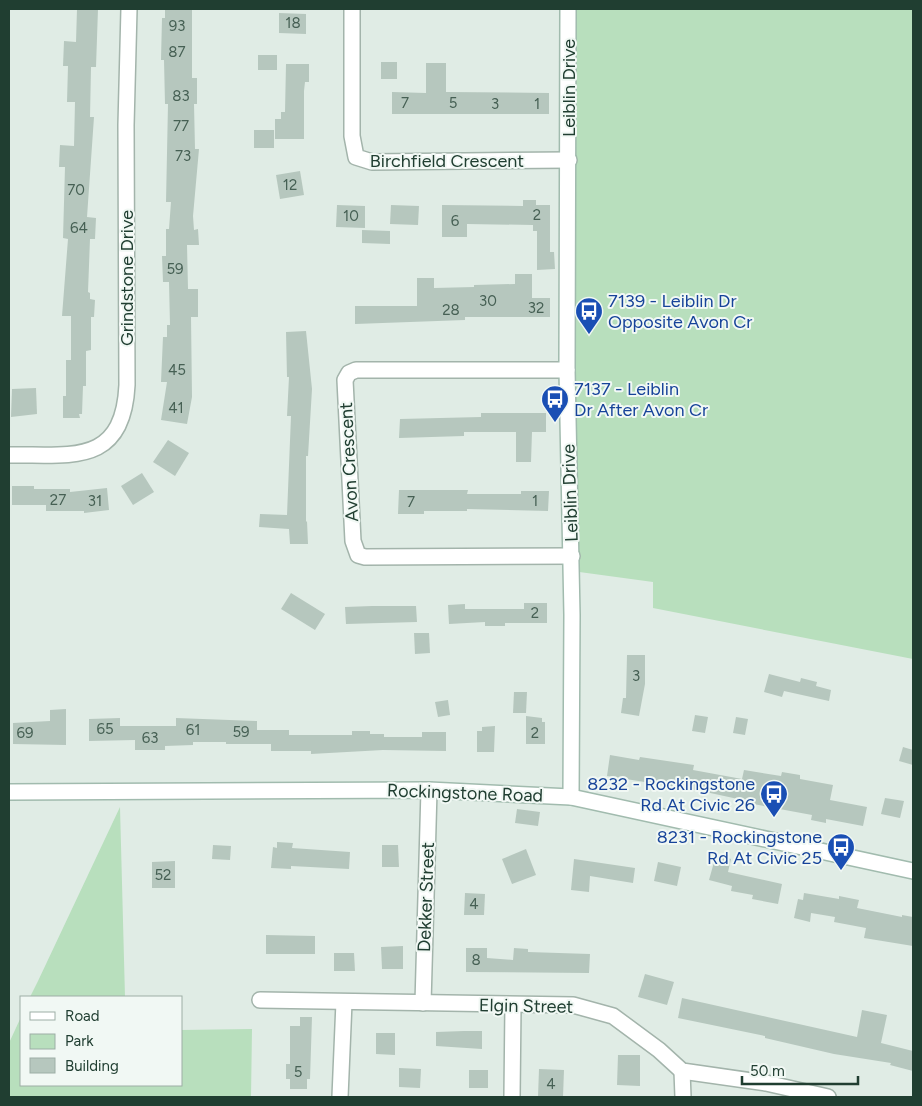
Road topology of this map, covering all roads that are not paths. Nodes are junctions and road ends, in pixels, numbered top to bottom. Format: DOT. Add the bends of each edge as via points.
graph roads {
  1 [pos="129,9"];
  2 [pos="352,9"];
  3 [pos="568,9"];
  4 [pos="569,160"];
  5 [pos="567,370"];
  6 [pos="9,455"];
  7 [pos="572,556"];
  8 [pos="429,790"];
  9 [pos="9,792"];
  10 [pos="571,797"];
  11 [pos="913,870"];
  12 [pos="260,1000"];
  13 [pos="344,1002"];
  14 [pos="423,1004"];
  15 [pos="513,1005"];
  16 [pos="682,1071"];
  17 [pos="340,1097"];
  18 [pos="512,1097"];
  19 [pos="683,1097"];
  20 [pos="828,1097"];
  1 -- 6 [label="street, Grindstone Drive" via="127,385 122,418 110,437 84,453"];
  2 -- 4 [label="street, Birchfield Crescent" via="352,136 356,157 372,162"];
  3 -- 4 [label="street, Leiblin Drive"];
  4 -- 5 [label="street, Leiblin Drive"];
  5 -- 7 [label="street, Leiblin Drive"];
  5 -- 7 [label="street, Avon Crescent" via="356,370 345,380 353,541 358,555"];
  7 -- 10 [label="street, Leiblin Drive"];
  8 -- 9 [label="street, Rockingstone Road"];
  8 -- 10 [label="street, Rockingstone Road"];
  8 -- 14 [label="street, Dekker Street"];
  10 -- 11 [label="street, Rockingstone Road"];
  12 -- 13 [label="street, Elgin Street"];
  13 -- 14 [label="street, Elgin Street"];
  13 -- 17 [label="street"];
  14 -- 15 [label="street, Elgin Street"];
  15 -- 16 [label="street, Elgin Street" via="573,1005 613,1016"];
  15 -- 18 [label="street"];
  16 -- 19 [label="street"];
  16 -- 20 [label="street" via="766,1083"];
}
